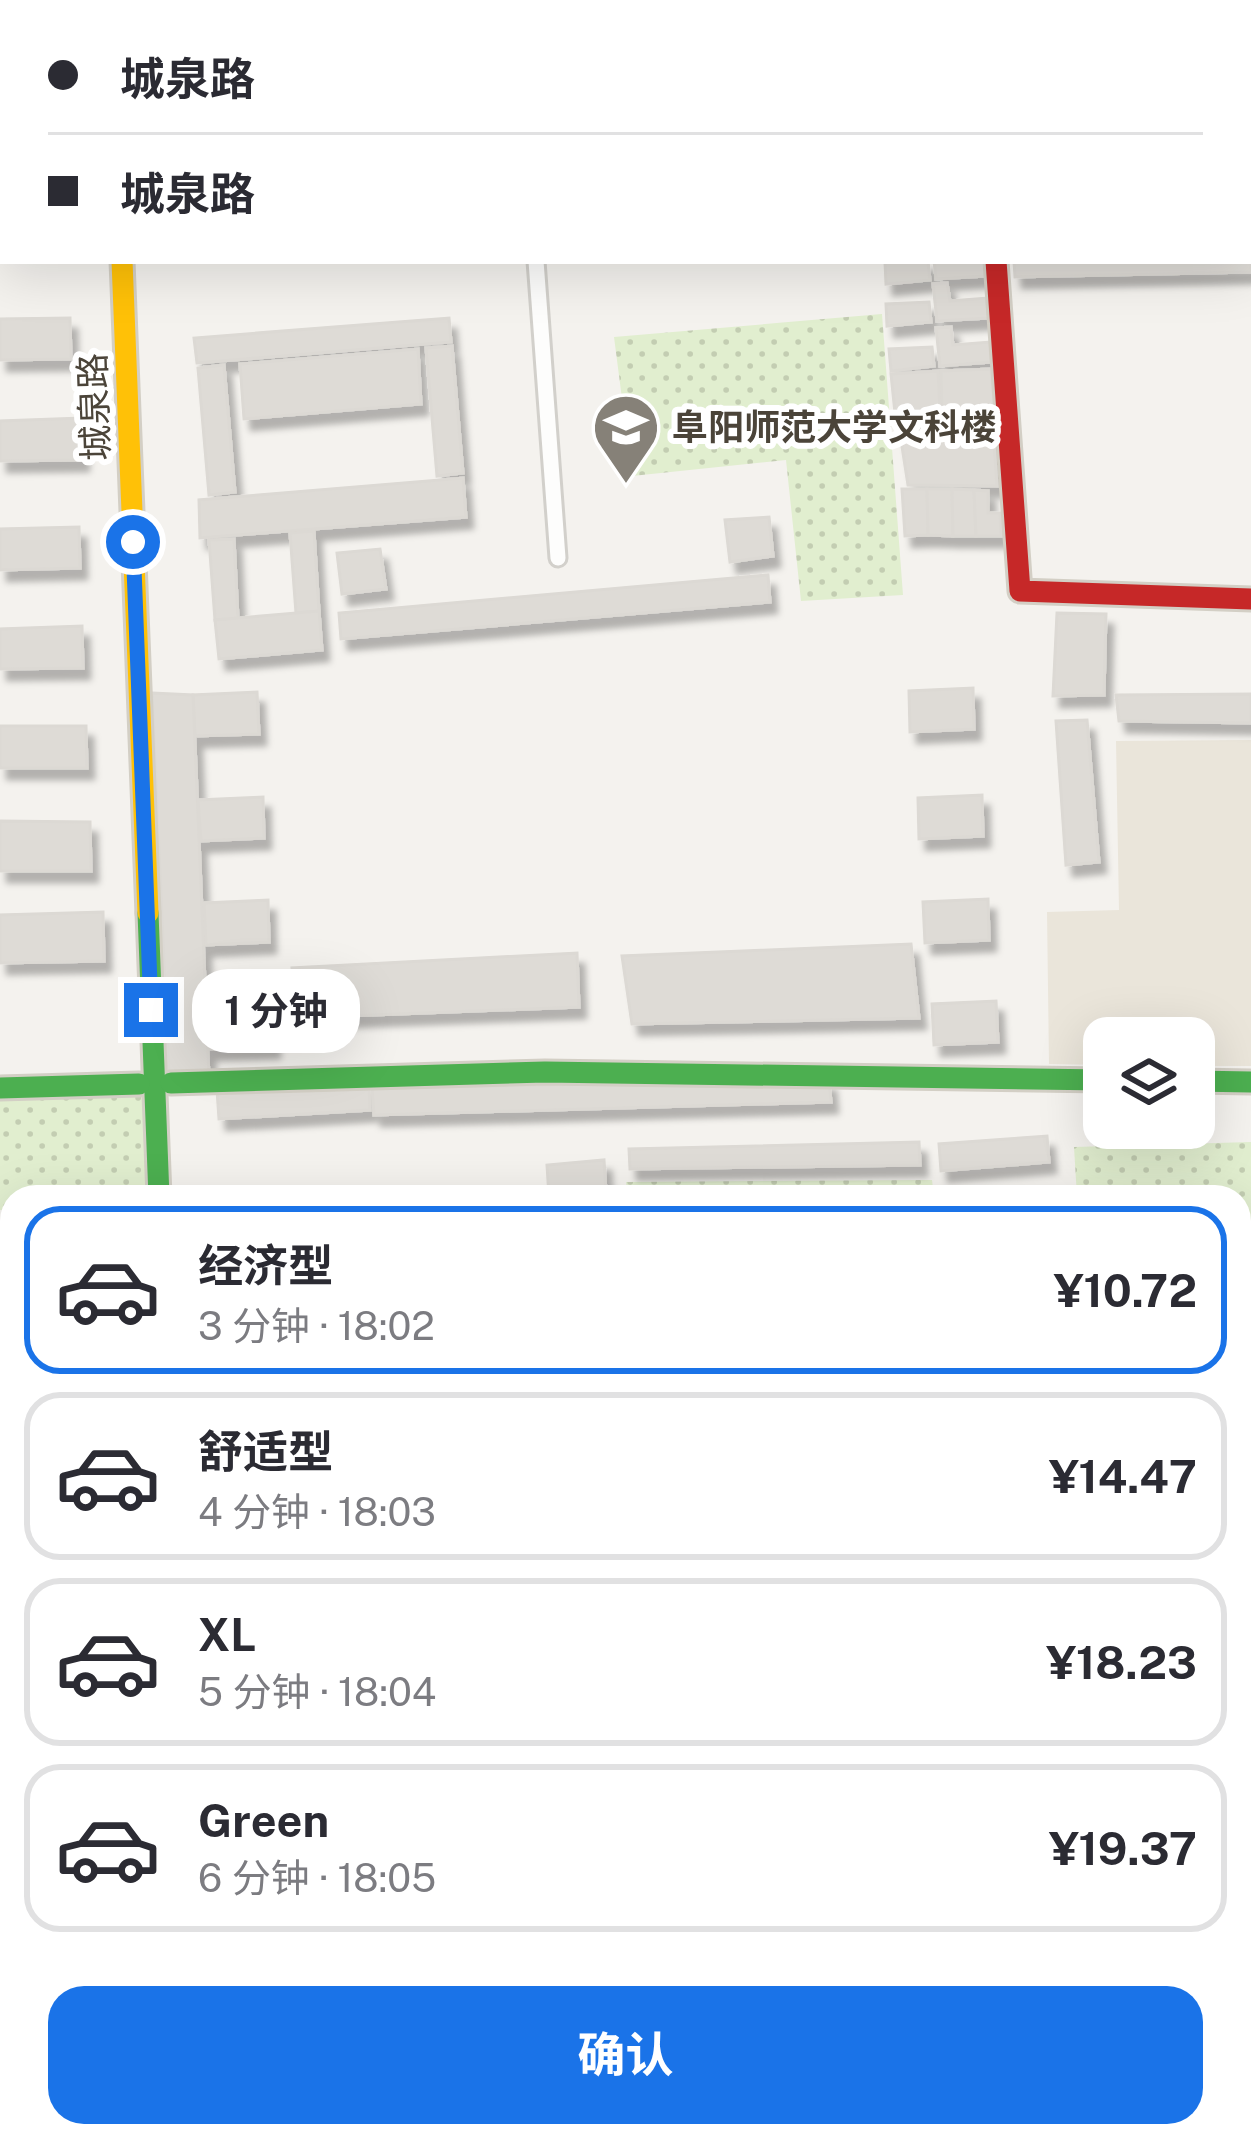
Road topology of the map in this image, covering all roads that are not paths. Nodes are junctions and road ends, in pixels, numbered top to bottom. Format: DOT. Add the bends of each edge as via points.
graph roads {
  1 [pos="122,264"];
  2 [pos="536,264"];
  3 [pos="996,264"];
  4 [pos="558,558"];
  5 [pos="1251,599"];
  6 [pos="1083,1080"];
  7 [pos="1215,1081"];
  8 [pos="1251,1082"];
  9 [pos="171,1083"];
  10 [pos="140,1084"];
  11 [pos="0,1088"];
  12 [pos="159,1185"];
  1 -- 12 [label="street, 城泉路"];
  2 -- 4 [label="street"];
  3 -- 5 [label="street" via="1020,591"];
  6 -- 9 [label="street" via="545,1072"];
  7 -- 8 [label="street"];
  10 -- 11 [label="street"];
}
